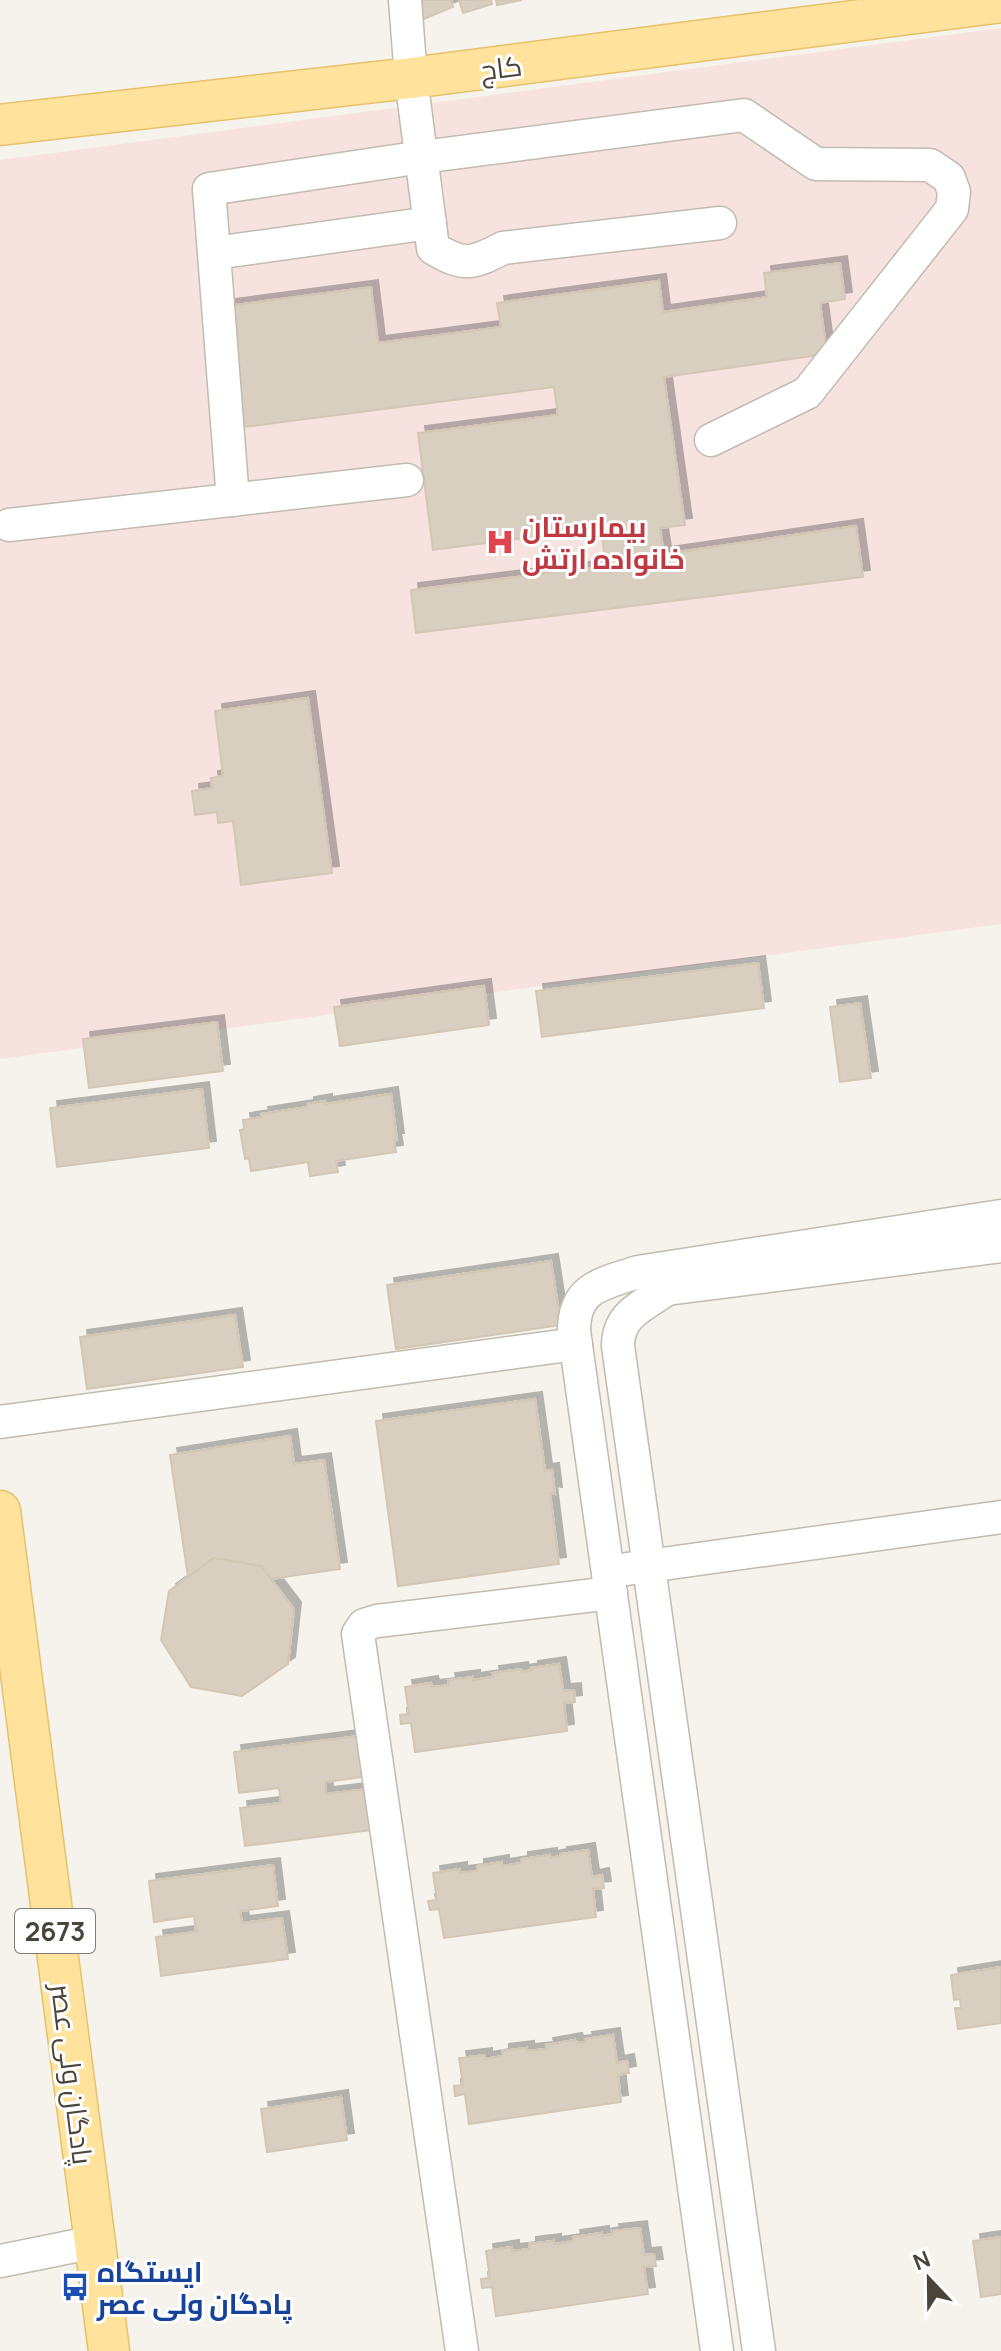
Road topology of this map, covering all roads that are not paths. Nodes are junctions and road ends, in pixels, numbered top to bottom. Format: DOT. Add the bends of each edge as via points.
graph roads {
  1 [pos="405,0"];
  2 [pos="1001,2"];
  3 [pos="411,78"];
  4 [pos="0,125"];
  5 [pos="422,157"];
  6 [pos="430,223"];
  7 [pos="720,223"];
  8 [pos="215,253"];
  9 [pos="711,440"];
  10 [pos="407,480"];
  11 [pos="233,500"];
  12 [pos="9,525"];
  13 [pos="1001,1216"];
  14 [pos="1001,1246"];
  15 [pos="576,1344"];
  16 [pos="0,1422"];
  17 [pos="0,1511"];
  18 [pos="1001,1517"];
  19 [pos="4,1566"];
  20 [pos="648,1566"];
  21 [pos="609,1583"];
  22 [pos="725,2113"];
  23 [pos="684,2117"];
  24 [pos="95,2242"];
  25 [pos="0,2261"];
  26 [pos="105,2350"];
  27 [pos="462,2351"];
  28 [pos="717,2351"];
  29 [pos="759,2351"];
  1 -- 3 [label="street"];
  2 -- 3 [label="main road, کاج"];
  3 -- 4 [label="main road, کاج"];
  3 -- 5 [label="street"];
  5 -- 6 [label="street"];
  5 -- 8 [label="street" via="209,189"];
  5 -- 9 [label="street" via="744,115 816,164 930,165 949,178 952,209 807,393"];
  6 -- 7 [label="street" via="433,248 455,261 479,260 503,248"];
  6 -- 8 [label="street"];
  8 -- 11 [label="street"];
  10 -- 11 [label="street"];
  11 -- 12 [label="street"];
  13 -- 15 [label="street" via="638,1272 587,1292 574,1313"];
  14 -- 20 [label="street" via="667,1289 628,1316 618,1333 618,1346"];
  15 -- 16 [label="street"];
  15 -- 21 [label="street"];
  17 -- 19 [label="main road, پادگان ولی عصر / 2673"];
  18 -- 20 [label="street"];
  19 -- 24 [label="main road, پادگان ولی عصر / 2673"];
  20 -- 21 [label="street"];
  20 -- 22 [label="street"];
  21 -- 23 [label="street"];
  21 -- 27 [label="street" via="377,1621 364,1625 358,1634"];
  22 -- 23 [label="street"];
  22 -- 29 [label="street"];
  23 -- 28 [label="street"];
  24 -- 25 [label="street"];
  24 -- 26 [label="main road, پادگان ولی عصر / 2673"];
}
